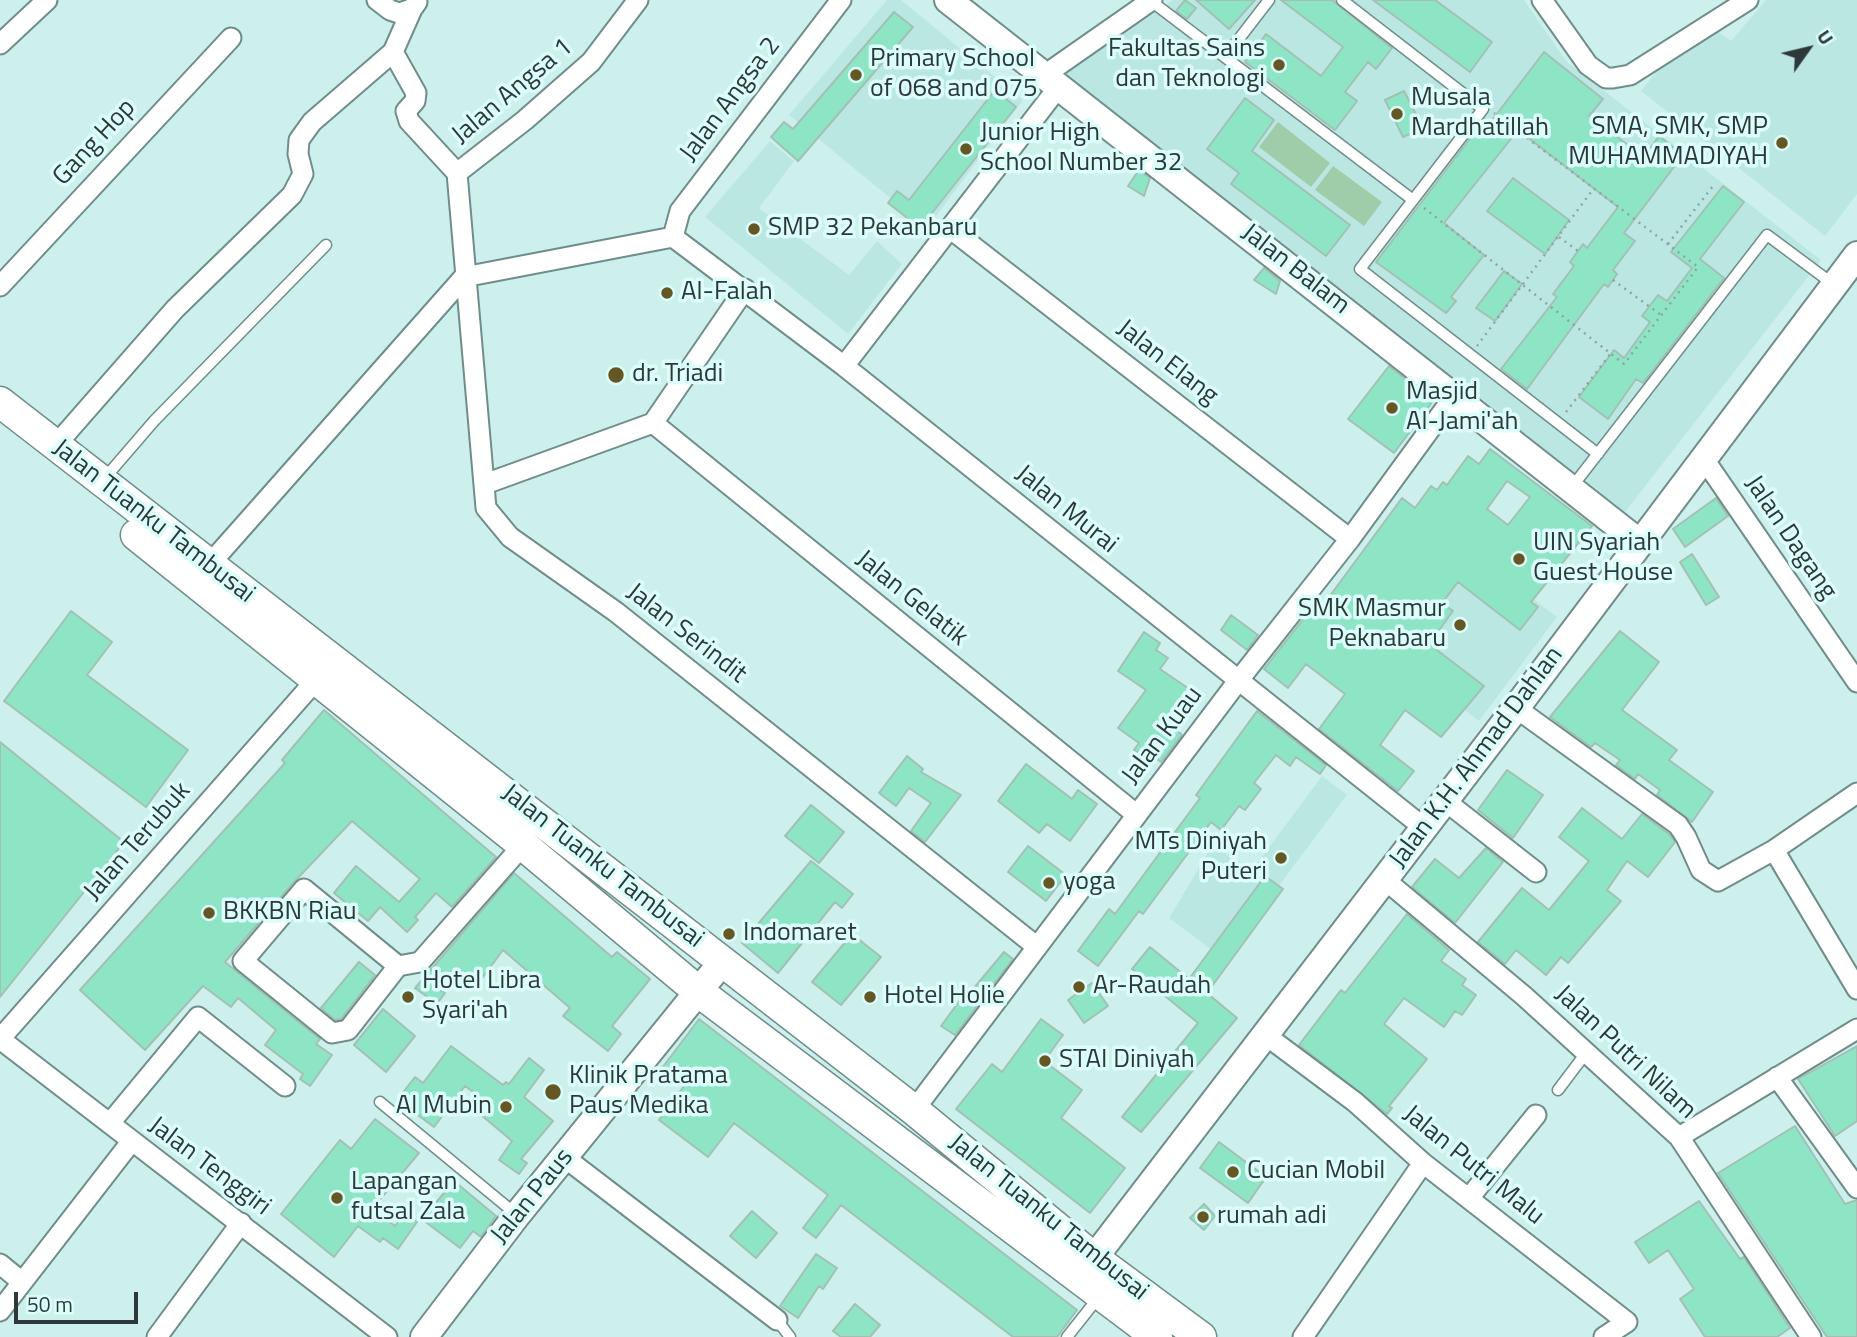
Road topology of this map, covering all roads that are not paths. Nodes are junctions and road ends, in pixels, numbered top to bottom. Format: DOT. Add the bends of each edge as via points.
graph roads {
  1 [pos="47,0"];
  2 [pos="377,0"];
  3 [pos="638,0"];
  4 [pos="841,0"];
  5 [pos="948,0"];
  6 [pos="1151,0"];
  7 [pos="1269,0"];
  8 [pos="1342,0"];
  9 [pos="1542,0"];
  10 [pos="1748,0"];
  11 [pos="415,5"];
  12 [pos="231,38"];
  13 [pos="0,44"];
  14 [pos="394,52"];
  15 [pos="1225,57"];
  16 [pos="1053,79"];
  17 [pos="457,173"];
  18 [pos="1413,200"];
  19 [pos="951,230"];
  20 [pos="673,237"];
  21 [pos="326,245"];
  22 [pos="1848,273"];
  23 [pos="464,277"];
  24 [pos="0,286"];
  25 [pos="745,289"];
  26 [pos="844,366"];
  27 [pos="1455,395"];
  28 [pos="0,402"];
  29 [pos="653,423"];
  30 [pos="0,426"];
  31 [pos="55,446"];
  32 [pos="1598,454"];
  33 [pos="1704,458"];
  34 [pos="101,482"];
  35 [pos="485,484"];
  36 [pos="1572,488"];
  37 [pos="1350,539"];
  38 [pos="1640,543"];
  39 [pos="208,566"];
  40 [pos="316,680"];
  41 [pos="1238,681"];
  42 [pos="1857,682"];
  43 [pos="1516,708"];
  44 [pos="1857,793"];
  45 [pos="1444,800"];
  46 [pos="1137,815"];
  47 [pos="1423,827"];
  48 [pos="523,845"];
  49 [pos="1774,849"];
  50 [pos="1536,872"];
  51 [pos="1384,879"];
  52 [pos="1037,946"];
  53 [pos="723,961"];
  54 [pos="398,966"];
  55 [pos="1857,989"];
  56 [pos="698,992"];
  57 [pos="1857,1029"];
  58 [pos="1264,1034"];
  59 [pos="0,1039"];
  60 [pos="1586,1053"];
  61 [pos="1777,1077"];
  62 [pos="285,1086"];
  63 [pos="1558,1090"];
  64 [pos="380,1102"];
  65 [pos="914,1110"];
  66 [pos="1536,1115"];
  67 [pos="110,1123"];
  68 [pos="1679,1137"];
  69 [pos="131,1142"];
  70 [pos="564,1157"];
  71 [pos="1423,1163"];
  72 [pos="1857,1188"];
  73 [pos="1469,1198"];
  74 [pos="517,1215"];
  75 [pos="241,1223"];
  76 [pos="1094,1258"];
  77 [pos="0,1264"];
  78 [pos="22,1282"];
  79 [pos="1101,1295"];
  80 [pos="0,1311"];
  81 [pos="777,1320"];
  82 [pos="157,1337"];
  83 [pos="387,1337"];
  84 [pos="424,1337"];
  85 [pos="790,1337"];
  86 [pos="1067,1337"];
  87 [pos="1157,1337"];
  88 [pos="1201,1337"];
  89 [pos="1303,1337"];
  90 [pos="1604,1337"];
  91 [pos="1811,1337"];
  1 -- 13 [label="street"];
  2 -- 11 [label="street" via="390,10 405,13"];
  3 -- 17 [label="street, Jalan Angsa 1" via="592,62"];
  4 -- 20 [label="street, Jalan Angsa 2" via="680,211"];
  5 -- 16 [label="main road, Jalan Balam"];
  6 -- 15 [label="lane"];
  6 -- 16 [label="street"];
  7 -- 15 [label="lane"];
  8 -- 18 [label="lane" via="1483,109"];
  9 -- 10 [label="street" via="1588,65 1613,78 1630,75"];
  11 -- 14 [label="street"];
  12 -- 24 [label="street, Gang Hop"];
  14 -- 17 [label="street" via="416,93 407,111 409,121"];
  14 -- 31 [label="street" via="320,115 299,140 303,174 292,195 175,309"];
  15 -- 18 [label="lane"];
  16 -- 19 [label="street"];
  16 -- 27 [label="main road, Jalan Balam"];
  17 -- 23 [label="street, Jalan Angsa 1"];
  18 -- 32 [label="lane" via="1360,269"];
  19 -- 26 [label="street"];
  19 -- 37 [label="street, Jalan Elang"];
  20 -- 23 [label="street"];
  20 -- 25 [label="street, Jalan Murai"];
  21 -- 34 [label="lane" via="163,411"];
  22 -- 32 [label="lane" via="1767,234"];
  22 -- 33 [label="main road, Jalan K.H. Ahmad Dahlan"];
  23 -- 35 [label="street, Jalan Serindit"];
  23 -- 39 [label="street"];
  25 -- 26 [label="street, Jalan Murai"];
  25 -- 29 [label="street"];
  26 -- 41 [label="street, Jalan Murai"];
  27 -- 36 [label="main road, Jalan Balam"];
  27 -- 37 [label="street, Jalan Kuau"];
  28 -- 31 [label="main road, Jalan Tuanku Tambusai"];
  29 -- 35 [label="street"];
  29 -- 46 [label="street, Jalan Gelatik"];
  30 -- 40 [label="main road, Jalan Tuanku Tambusai"];
  31 -- 34 [label="main road, Jalan Tuanku Tambusai"];
  32 -- 36 [label="lane"];
  33 -- 38 [label="main road, Jalan K.H. Ahmad Dahlan"];
  33 -- 42 [label="street, Jalan Dagang"];
  34 -- 39 [label="main road, Jalan Tuanku Tambusai"];
  35 -- 52 [label="street, Jalan Serindit" via="486,508 510,537 616,612"];
  36 -- 38 [label="main road, Jalan Balam"];
  37 -- 41 [label="street, Jalan Kuau"];
  38 -- 43 [label="main road, Jalan K.H. Ahmad Dahlan"];
  39 -- 53 [label="main road, Jalan Tuanku Tambusai"];
  40 -- 48 [label="main road, Jalan Tuanku Tambusai"];
  40 -- 59 [label="street, Jalan Terubuk"];
  41 -- 46 [label="street, Jalan Kuau"];
  41 -- 47 [label="street, Jalan Murai"];
  43 -- 45 [label="main road, Jalan K.H. Ahmad Dahlan"];
  43 -- 49 [label="street" via="1678,825 1695,860 1714,880"];
  44 -- 49 [label="street"];
  45 -- 47 [label="main road, Jalan K.H. Ahmad Dahlan"];
  45 -- 50 [label="street"];
  46 -- 52 [label="street, Jalan Kuau"];
  47 -- 51 [label="main road, Jalan K.H. Ahmad Dahlan"];
  48 -- 54 [label="street" via="420,962"];
  48 -- 56 [label="main road, Jalan Tuanku Tambusai"];
  49 -- 55 [label="street"];
  51 -- 58 [label="main road, Jalan K.H. Ahmad Dahlan"];
  51 -- 60 [label="street, Jalan Putri Nilam"];
  52 -- 65 [label="street, Jalan Kuau"];
  53 -- 56 [label="main road, Jalan Paus"];
  53 -- 65 [label="main road, Jalan Tuanku Tambusai"];
  54 -- 54 [label="street" via="348,1030 332,1033 243,961 304,889"];
  56 -- 70 [label="main road, Jalan Paus"];
  56 -- 79 [label="main road, Jalan Tuanku Tambusai"];
  57 -- 61 [label="street"];
  58 -- 71 [label="street, Jalan Putri Malu" via="1355,1102"];
  58 -- 76 [label="main road, Jalan K.H. Ahmad Dahlan"];
  59 -- 67 [label="street, Jalan Tenggiri"];
  60 -- 63 [label="lane"];
  60 -- 68 [label="street, Jalan Putri Nilam"];
  61 -- 68 [label="street"];
  61 -- 72 [label="street"];
  62 -- 67 [label="street" via="198,1017"];
  64 -- 74 [label="lane"];
  65 -- 76 [label="main road, Jalan Tuanku Tambusai"];
  66 -- 73 [label="street"];
  67 -- 69 [label="street, Jalan Tenggiri"];
  68 -- 91 [label="street, Jalan Putri Nilam"];
  69 -- 75 [label="street, Jalan Tenggiri"];
  69 -- 78 [label="street"];
  70 -- 74 [label="main road, Jalan Paus"];
  70 -- 81 [label="street"];
  71 -- 73 [label="street, Jalan Putri Malu"];
  71 -- 89 [label="street"];
  73 -- 90 [label="street, Jalan Putri Malu" via="1627,1322"];
  74 -- 84 [label="main road, Jalan Paus"];
  75 -- 82 [label="street"];
  75 -- 83 [label="street, Jalan Tenggiri"];
  76 -- 88 [label="main road, Jalan Tuanku Tambusai"];
  77 -- 78 [label="street"];
  78 -- 80 [label="street"];
  79 -- 86 [label="lane"];
  79 -- 87 [label="main road, Jalan Tuanku Tambusai"];
  81 -- 85 [label="lane"];
}
